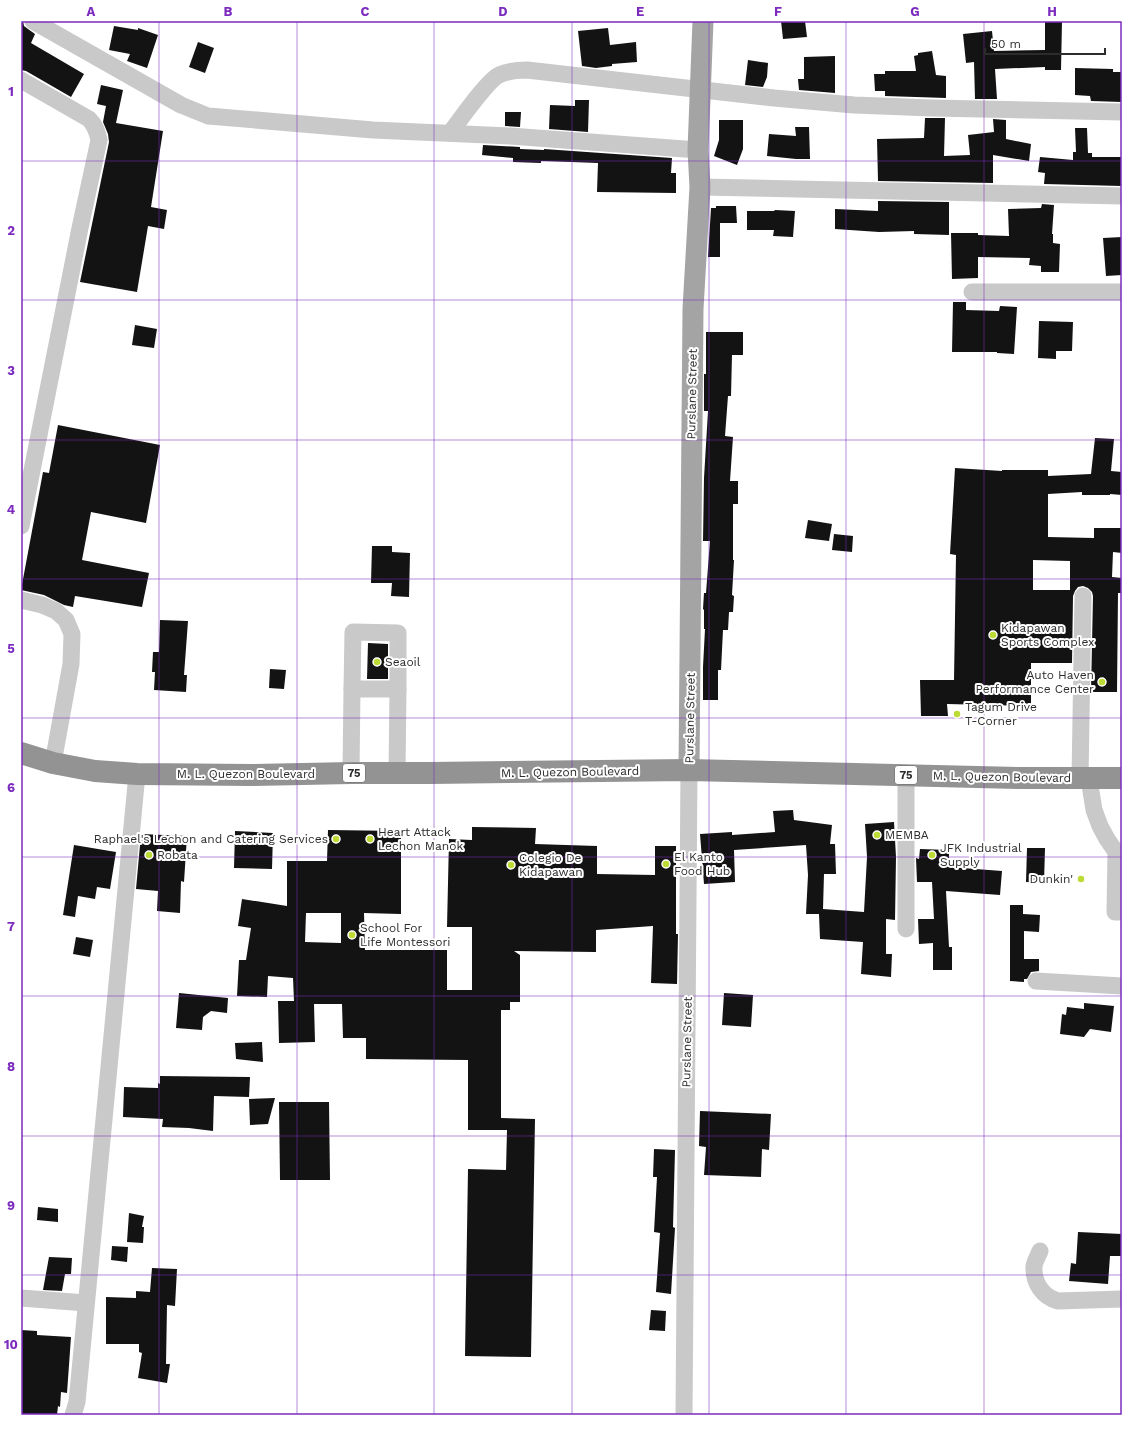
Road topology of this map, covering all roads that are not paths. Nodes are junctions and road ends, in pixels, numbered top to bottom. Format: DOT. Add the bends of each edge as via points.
graph roads {
  1 [pos="33,21"];
  2 [pos="703,21"];
  3 [pos="21,80"];
  4 [pos="701,89"];
  5 [pos="1122,112"];
  6 [pos="450,133"];
  7 [pos="698,150"];
  8 [pos="700,187"];
  9 [pos="1122,196"];
  10 [pos="972,292"];
  11 [pos="1122,292"];
  12 [pos="21,526"];
  13 [pos="1083,596"];
  14 [pos="21,600"];
  15 [pos="352,689"];
  16 [pos="398,689"];
  17 [pos="21,753"];
  18 [pos="53,763"];
  19 [pos="689,770"];
  20 [pos="352,773"];
  21 [pos="137,774"];
  22 [pos="397,774"];
  23 [pos="906,775"];
  24 [pos="1122,778"];
  25 [pos="1084,779"];
  26 [pos="1119,852"];
  27 [pos="1122,912"];
  28 [pos="906,929"];
  29 [pos="1036,981"];
  30 [pos="1122,986"];
  31 [pos="1040,1251"];
  32 [pos="21,1298"];
  33 [pos="1122,1299"];
  34 [pos="86,1303"];
  35 [pos="73,1415"];
  36 [pos="684,1415"];
  1 -- 6 [label="street" via="181,105 208,116 373,130"];
  2 -- 4 [label="main road, Purslane Street"];
  3 -- 12 [label="street" via="88,119 97,131 99,140"];
  4 -- 5 [label="street" via="854,105"];
  4 -- 6 [label="street" via="527,70 510,71 498,76 488,85"];
  4 -- 7 [label="main road, Purslane Street"];
  6 -- 7 [label="street"];
  7 -- 8 [label="main road, Purslane Street"];
  8 -- 9 [label="street"];
  8 -- 19 [label="main road, Purslane Street" via="693,309"];
  10 -- 11 [label="street"];
  13 -- 25 [label="street"];
  14 -- 18 [label="street" via="56,611 66,620 72,634 71,664"];
  15 -- 16 [label="street"];
  15 -- 16 [label="street" via="353,632 398,633"];
  15 -- 20 [label="street"];
  16 -- 22 [label="street"];
  17 -- 18 [label="highway, M. L. Quezon Boulevard / 75"];
  18 -- 21 [label="highway, M. L. Quezon Boulevard / 75" via="95,771"];
  19 -- 22 [label="highway, M. L. Quezon Boulevard / 75"];
  19 -- 23 [label="highway, M. L. Quezon Boulevard / 75"];
  19 -- 36 [label="street, Purslane Street"];
  20 -- 21 [label="highway, M. L. Quezon Boulevard / 75"];
  20 -- 22 [label="highway, M. L. Quezon Boulevard / 75"];
  21 -- 34 [label="street"];
  23 -- 25 [label="highway, M. L. Quezon Boulevard / 75"];
  23 -- 28 [label="street"];
  24 -- 25 [label="highway, M. L. Quezon Boulevard / 75"];
  25 -- 26 [label="street" via="1100,826 1107,839"];
  26 -- 27 [label="street" via="1115,912"];
  29 -- 30 [label="street"];
  31 -- 33 [label="street" via="1034,1265 1034,1277 1044,1294 1050,1298 1058,1301"];
  32 -- 34 [label="street"];
  34 -- 35 [label="street"];
}
